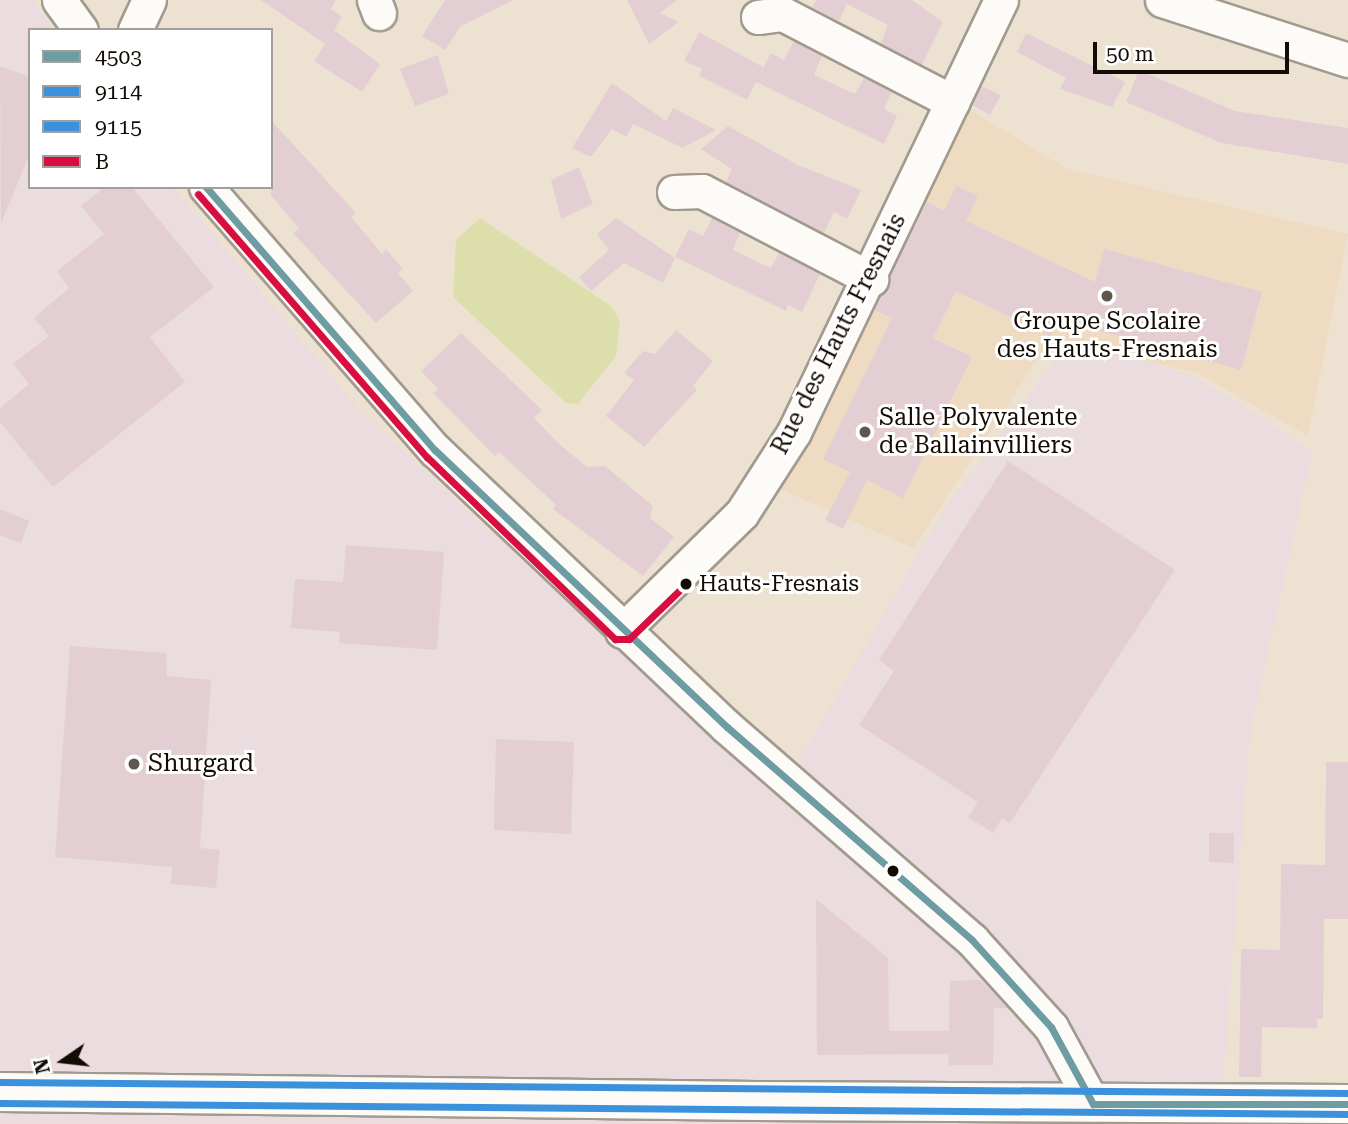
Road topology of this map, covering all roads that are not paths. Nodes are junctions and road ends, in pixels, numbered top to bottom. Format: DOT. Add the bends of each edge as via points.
graph roads {
  1 [pos="149,0"];
  2 [pos="1002,0"];
  3 [pos="1162,0"];
  4 [pos="758,17"];
  5 [pos="136,28"];
  6 [pos="1348,60"];
  7 [pos="953,102"];
  8 [pos="208,189"];
  9 [pos="674,192"];
  10 [pos="871,279"];
  11 [pos="622,631"];
  12 [pos="0,1092"];
  13 [pos="1093,1104"];
  14 [pos="1348,1104"];
  1 -- 5 [label="street"];
  2 -- 7 [label="street, Rue des Hauts Fresnais"];
  3 -- 6 [label="street"];
  4 -- 7 [label="street" via="783,14"];
  7 -- 10 [label="street, Rue des Hauts Fresnais"];
  8 -- 11 [label="street" via="435,450"];
  9 -- 10 [label="street" via="702,191"];
  10 -- 11 [label="street, Rue des Hauts Fresnais" via="794,432 742,513"];
  11 -- 13 [label="street" via="972,940 1051,1027"];
  12 -- 13 [label="main road"];
  13 -- 14 [label="main road"];
}
